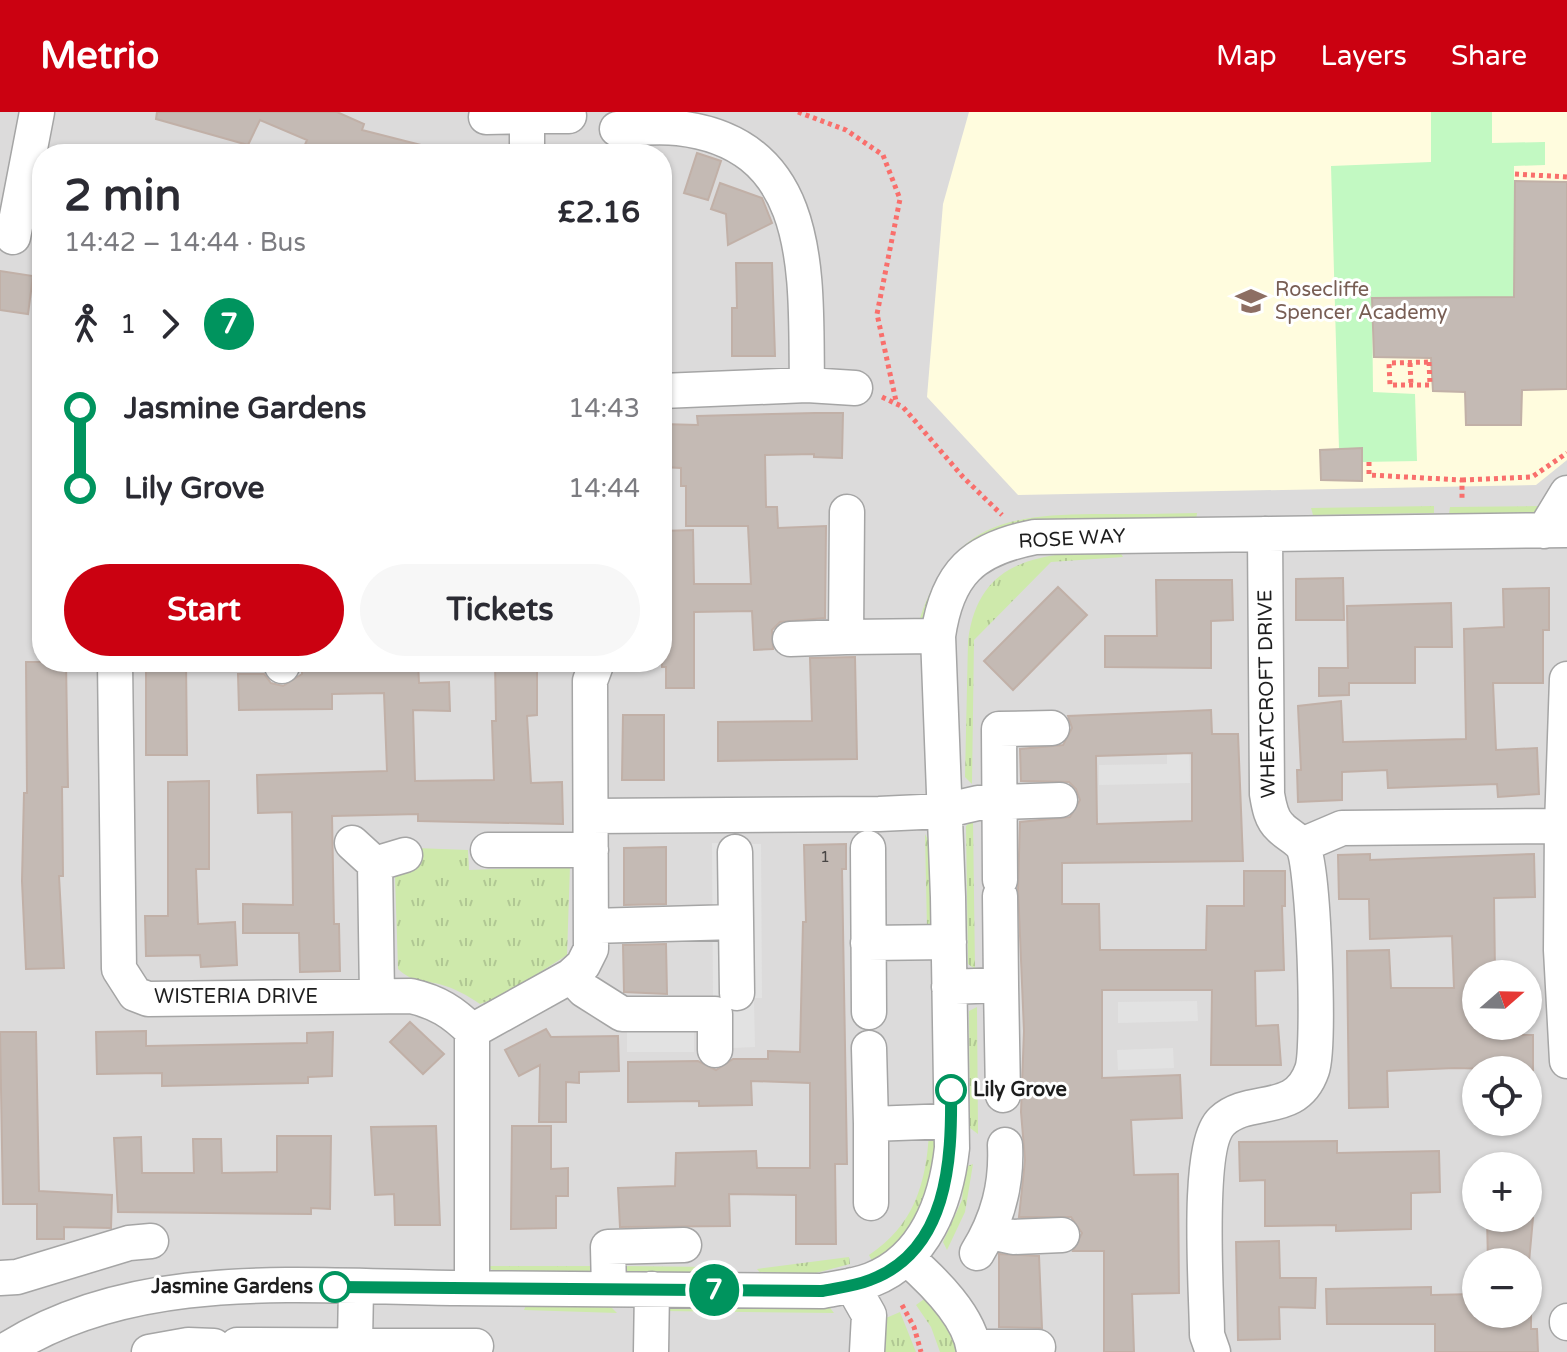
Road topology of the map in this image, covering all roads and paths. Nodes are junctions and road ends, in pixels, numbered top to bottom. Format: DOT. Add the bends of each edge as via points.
graph roads {
  1 [pos="37,112"];
  2 [pos="798,112"];
  3 [pos="527,116"];
  4 [pos="569,116"];
  5 [pos="486,117"];
  6 [pos="617,129"];
  7 [pos="32,144"];
  8 [pos="527,144"];
  9 [pos="32,146"];
  10 [pos="1515,174"];
  11 [pos="1567,177"];
  12 [pos="18,240"];
  13 [pos="1410,363"];
  14 [pos="807,385"];
  15 [pos="1411,385"];
  16 [pos="855,388"];
  17 [pos="672,391"];
  18 [pos="896,401"];
  19 [pos="1567,453"];
  20 [pos="1369,462"];
  21 [pos="1462,480"];
  22 [pos="1567,493"];
  23 [pos="1462,500"];
  24 [pos="847,512"];
  25 [pos="1555,531"];
  26 [pos="1265,534"];
  27 [pos="1024,539"];
  28 [pos="938,636"];
  29 [pos="846,637"];
  30 [pos="790,639"];
  31 [pos="115,672"];
  32 [pos="593,672"];
  33 [pos="1567,679"];
  34 [pos="1052,728"];
  35 [pos="1060,800"];
  36 [pos="999,802"];
  37 [pos="943,811"];
  38 [pos="1562,826"];
  39 [pos="591,833"];
  40 [pos="1302,845"];
  41 [pos="868,848"];
  42 [pos="488,850"];
  43 [pos="735,852"];
  44 [pos="377,854"];
  45 [pos="736,922"];
  46 [pos="591,926"];
  47 [pos="949,942"];
  48 [pos="868,943"];
  49 [pos="571,976"];
  50 [pos="1001,985"];
  51 [pos="949,987"];
  52 [pos="737,993"];
  53 [pos="377,996"];
  54 [pos="869,1012"];
  55 [pos="472,1031"];
  56 [pos="869,1048"];
  57 [pos="715,1050"];
  58 [pos="1567,1061"];
  59 [pos="1004,1117"];
  60 [pos="871,1124"];
  61 [pos="952,1135"];
  62 [pos="871,1203"];
  63 [pos="1062,1235"];
  64 [pos="151,1241"];
  65 [pos="684,1245"];
  66 [pos="907,1258"];
  67 [pos="0,1278"];
  68 [pos="852,1285"];
  69 [pos="356,1287"];
  70 [pos="472,1288"];
  71 [pos="609,1289"];
  72 [pos="652,1289"];
  73 [pos="145,1295"];
  74 [pos="902,1305"];
  75 [pos="355,1344"];
  76 [pos="476,1346"];
  77 [pos="1038,1347"];
  78 [pos="154,1350"];
  79 [pos="974,1350"];
  80 [pos="3,1352"];
  81 [pos="651,1352"];
  82 [pos="867,1352"];
  83 [pos="921,1352"];
  84 [pos="1213,1352"];
  1 -- 7 [label="street"];
  2 -- 18 [label="path" via="846,130 883,155 900,199 877,314"];
  3 -- 4 [label="street"];
  3 -- 5 [label="street"];
  3 -- 8 [label="street"];
  6 -- 14 [label="street" via="704,133 748,154 770,172 791,206 805,278"];
  9 -- 12 [label="street"];
  10 -- 11 [label="path"];
  13 -- 15 [label="path"];
  13 -- 15 [label="path" via="1429,362 1430,385"];
  13 -- 15 [label="path" via="1389,363 1390,385"];
  14 -- 16 [label="street"];
  14 -- 17 [label="street"];
  16 -- 18 [label="path"];
  18 -- 27 [label="path"];
  19 -- 21 [label="path" via="1532,477"];
  20 -- 21 [label="path" via="1369,475"];
  21 -- 23 [label="path"];
  22 -- 25 [label="street"];
  24 -- 29 [label="street"];
  25 -- 26 [label="street, ROSE WAY"];
  26 -- 27 [label="street, ROSE WAY"];
  26 -- 40 [label="street, WHEATCROFT DRIVE" via="1267,794 1279,827"];
  27 -- 28 [label="street, ROSE WAY" via="975,557 960,573 942,611"];
  28 -- 29 [label="street"];
  28 -- 37 [label="street, ROSE WAY"];
  29 -- 30 [label="street"];
  31 -- 53 [label="street, WISTERIA DRIVE" via="119,969 135,994 148,999"];
  32 -- 39 [label="street"];
  33 -- 38 [label="street"];
  34 -- 36 [label="street" via="999,729"];
  35 -- 36 [label="street"];
  36 -- 37 [label="street"];
  36 -- 50 [label="street"];
  37 -- 39 [label="street"];
  37 -- 47 [label="street, ROSE WAY"];
  38 -- 40 [label="street" via="1342,828"];
  38 -- 58 [label="street"];
  39 -- 42 [label="street"];
  39 -- 46 [label="street"];
  40 -- 84 [label="street" via="1313,895 1314,1063 1299,1091 1277,1104 1245,1109 1223,1120 1212,1135 1206,1156 1206,1208 1207,1335"];
  41 -- 48 [label="street"];
  43 -- 45 [label="street"];
  44 -- 53 [label="street"];
  45 -- 46 [label="street"];
  45 -- 52 [label="street"];
  46 -- 49 [label="street" via="591,949"];
  47 -- 48 [label="street"];
  47 -- 51 [label="street, ROSE WAY"];
  48 -- 54 [label="street"];
  49 -- 55 [label="street"];
  49 -- 57 [label="street" via="622,1014 715,1014"];
  50 -- 51 [label="street"];
  50 -- 59 [label="street"];
  51 -- 61 [label="street, ROSE WAY"];
  53 -- 55 [label="street, WISTERIA DRIVE" via="432,1001"];
  55 -- 70 [label="street"];
  56 -- 60 [label="street"];
  59 -- 61 [label="street"];
  59 -- 63 [label="street" via="1006,1179 983,1242"];
  60 -- 61 [label="street"];
  60 -- 62 [label="street"];
  61 -- 66 [label="street, ROSE WAY" via="940,1209"];
  64 -- 67 [label="street"];
  65 -- 71 [label="street" via="608,1247"];
  66 -- 68 [label="street, ROSE WAY" via="872,1280"];
  66 -- 79 [label="street" via="950,1305 969,1332"];
  68 -- 72 [label="street, ROSE WAY" via="822,1291"];
  68 -- 82 [label="street" via="869,1315"];
  69 -- 70 [label="street, ROSE WAY"];
  69 -- 73 [label="street, ROSE WAY" via="182,1289"];
  69 -- 75 [label="street"];
  70 -- 71 [label="street, ROSE WAY"];
  71 -- 72 [label="street, ROSE WAY"];
  72 -- 81 [label="street"];
  73 -- 78 [label="street"];
  73 -- 80 [label="street, ROSE WAY" via="54,1324"];
  74 -- 83 [label="path"];
  75 -- 76 [label="street"];
  75 -- 78 [label="street"];
  77 -- 79 [label="street"];
}
